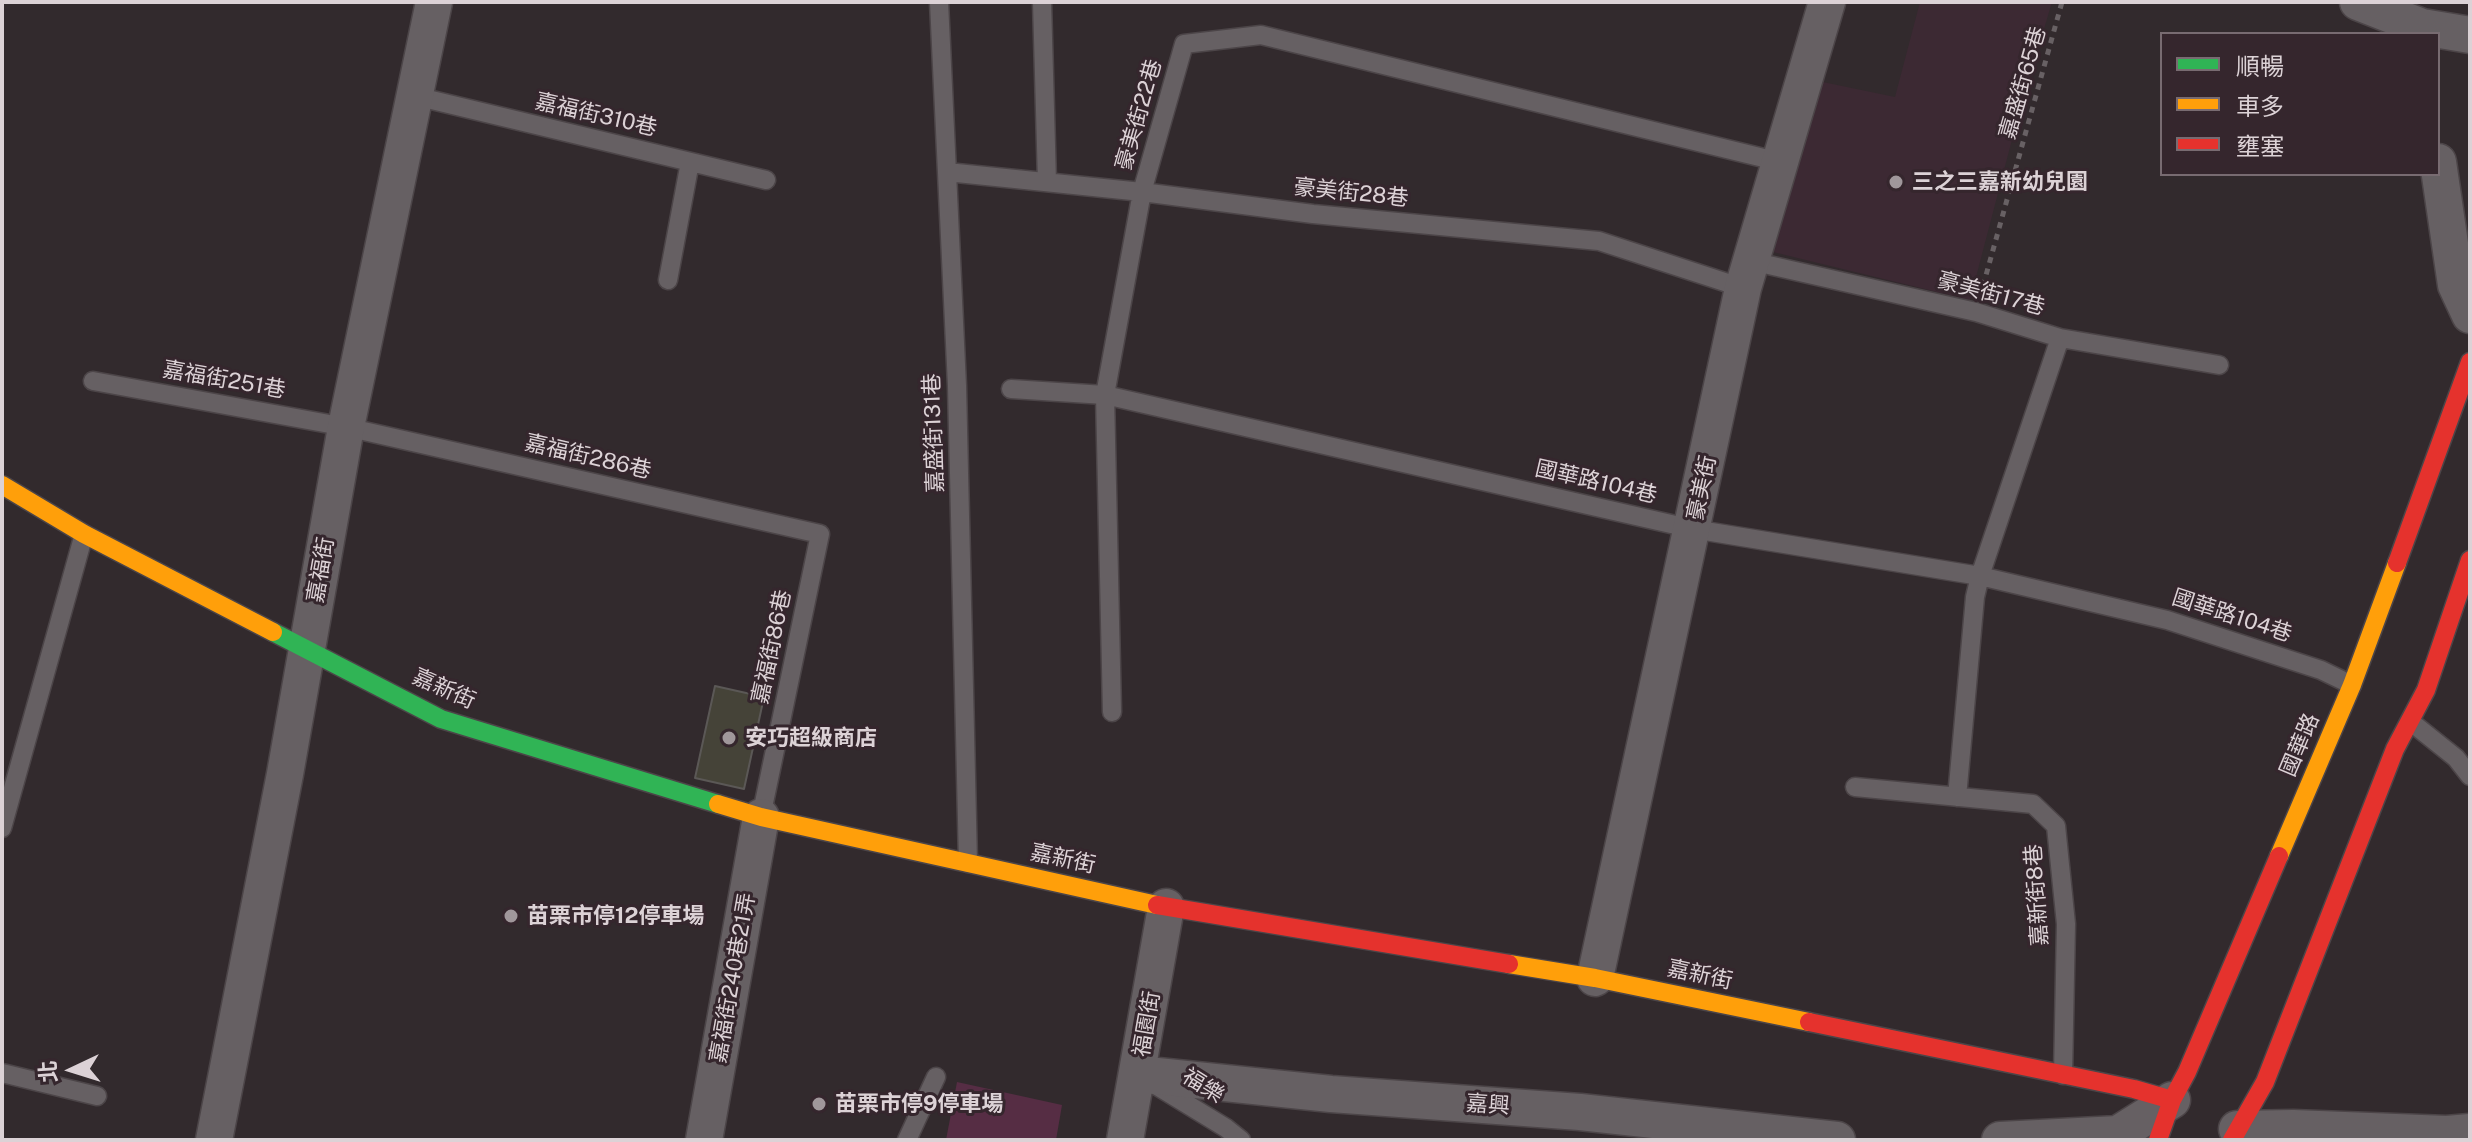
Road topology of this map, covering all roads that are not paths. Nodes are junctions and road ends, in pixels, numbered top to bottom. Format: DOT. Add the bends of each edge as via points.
graph roads {
  1 [pos="434,2"];
  2 [pos="939,2"];
  3 [pos="1042,2"];
  4 [pos="1827,2"];
  5 [pos="2358,2"];
  6 [pos="2422,21"];
  7 [pos="2470,35"];
  8 [pos="415,96"];
  9 [pos="690,162"];
  10 [pos="1780,162"];
  11 [pos="947,172"];
  12 [pos="2440,176"];
  13 [pos="766,180"];
  14 [pos="1047,182"];
  15 [pos="1142,192"];
  16 [pos="1747,275"];
  17 [pos="668,280"];
  18 [pos="2470,315"];
  19 [pos="2060,338"];
  20 [pos="2470,362"];
  21 [pos="2219,365"];
  22 [pos="93,381"];
  23 [pos="1011,389"];
  24 [pos="1105,395"];
  25 [pos="346,427"];
  26 [pos="2,485"];
  27 [pos="1693,529"];
  28 [pos="84,534"];
  29 [pos="820,534"];
  30 [pos="2470,560"];
  31 [pos="1980,576"];
  32 [pos="308,648"];
  33 [pos="2358,689"];
  34 [pos="1112,712"];
  35 [pos="2405,718"];
  36 [pos="2470,776"];
  37 [pos="1855,787"];
  38 [pos="1957,797"];
  39 [pos="761,817"];
  40 [pos="2,828"];
  41 [pos="968,863"];
  42 [pos="1166,907"];
  43 [pos="1595,978"];
  44 [pos="2,1073"];
  45 [pos="1138,1074"];
  46 [pos="2063,1075"];
  47 [pos="936,1077"];
  48 [pos="97,1096"];
  49 [pos="2179,1103"];
  50 [pos="2235,1133"];
  51 [pos="2455,1135"];
  52 [pos="214,1140"];
  53 [pos="704,1140"];
  54 [pos="907,1140"];
  55 [pos="1125,1140"];
  56 [pos="1241,1140"];
  57 [pos="1837,1140"];
  58 [pos="2000,1140"];
  59 [pos="2158,1140"];
  1 -- 8 [label="street, 嘉福街"];
  2 -- 11 [label="lane, 嘉盛街131巷"];
  3 -- 14 [label="lane"];
  4 -- 10 [label="street, 豪美街"];
  5 -- 6 [label="street"];
  6 -- 7 [label="street"];
  8 -- 9 [label="lane, 嘉福街310巷"];
  8 -- 25 [label="street, 嘉福街"];
  9 -- 13 [label="lane, 嘉福街310巷"];
  9 -- 17 [label="lane"];
  10 -- 15 [label="lane, 豪美街22巷" via="1261,35 1184,44"];
  10 -- 16 [label="street, 豪美街"];
  11 -- 14 [label="lane, 豪美街28巷"];
  11 -- 41 [label="lane, 嘉盛街131巷"];
  12 -- 18 [label="street" via="2456,285"];
  14 -- 15 [label="lane, 豪美街28巷"];
  15 -- 16 [label="lane, 豪美街28巷" via="1599,241"];
  15 -- 24 [label="lane, 豪美街22巷"];
  16 -- 19 [label="lane, 豪美街17巷" via="1976,312"];
  16 -- 27 [label="street, 豪美街"];
  19 -- 21 [label="lane, 豪美街17巷"];
  19 -- 31 [label="lane"];
  20 -- 33 [label="street, 國華路"];
  22 -- 25 [label="lane, 嘉福街251巷"];
  23 -- 24 [label="lane, 國華路104巷"];
  24 -- 27 [label="lane, 國華路104巷"];
  24 -- 34 [label="lane, 豪美街22巷"];
  25 -- 29 [label="lane, 嘉福街286巷"];
  25 -- 32 [label="street, 嘉福街"];
  26 -- 28 [label="street, 嘉新街"];
  27 -- 31 [label="lane, 國華路104巷"];
  27 -- 43 [label="street, 豪美街"];
  28 -- 32 [label="street, 嘉新街"];
  28 -- 40 [label="lane"];
  29 -- 39 [label="lane, 嘉福街86巷"];
  30 -- 35 [label="street" via="2426,690"];
  31 -- 33 [label="lane, 國華路104巷" via="2167,620 2321,670"];
  31 -- 38 [label="lane"];
  32 -- 39 [label="street, 嘉新街" via="441,719"];
  32 -- 52 [label="street, 嘉福街"];
  33 -- 49 [label="street, 國華路" via="2187,1072"];
  35 -- 36 [label="lane" via="2456,758"];
  35 -- 50 [label="street" via="2265,1082"];
  37 -- 38 [label="lane, 嘉新街8巷"];
  38 -- 46 [label="lane, 嘉新街8巷" via="2033,804 2056,826 2066,924"];
  39 -- 41 [label="street, 嘉新街"];
  39 -- 53 [label="street, 嘉福街240巷21弄"];
  41 -- 42 [label="street, 嘉新街"];
  42 -- 43 [label="street, 嘉新街"];
  42 -- 45 [label="street, 福園街"];
  43 -- 46 [label="street, 嘉新街"];
  44 -- 48 [label="lane"];
  45 -- 55 [label="street, 福園街"];
  45 -- 56 [label="lane, 福樂"];
  45 -- 57 [label="street, 嘉興"];
  46 -- 49 [label="street, 嘉新街"];
  47 -- 54 [label="lane"];
  49 -- 58 [label="street" via="2118,1134"];
  49 -- 59 [label="street, 國華路"];
  50 -- 51 [label="street" via="2293,1128"];
}
